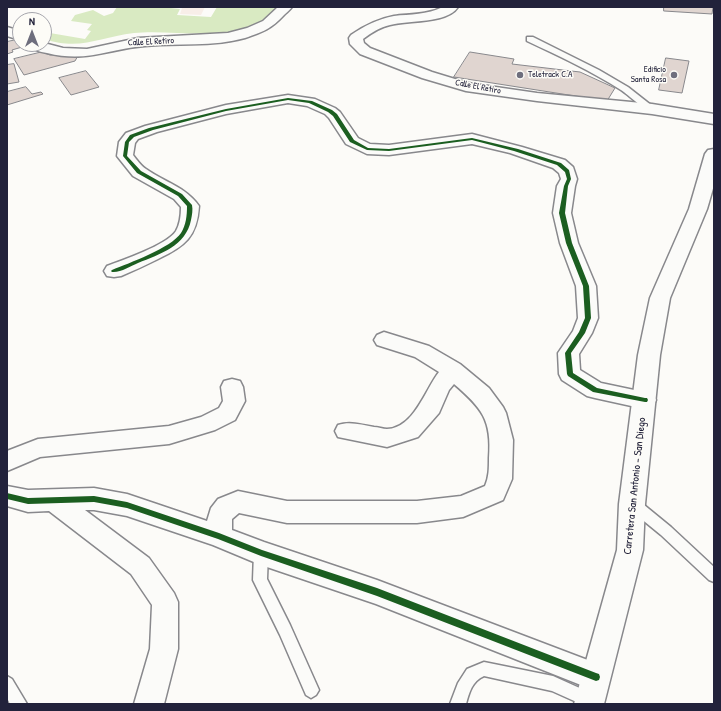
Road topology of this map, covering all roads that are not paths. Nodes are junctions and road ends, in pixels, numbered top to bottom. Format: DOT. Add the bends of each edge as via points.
graph roads {
  1 [pos="286,7"];
  2 [pos="452,7"];
  3 [pos="530,39"];
  4 [pos="52,50"];
  5 [pos="652,109"];
  6 [pos="714,119"];
  7 [pos="714,154"];
  8 [pos="114,271"];
  9 [pos="384,340"];
  10 [pos="452,370"];
  11 [pos="232,386"];
  12 [pos="645,400"];
  13 [pos="346,431"];
  14 [pos="7,461"];
  15 [pos="7,496"];
  16 [pos="52,500"];
  17 [pos="632,504"];
  18 [pos="220,536"];
  19 [pos="261,553"];
  20 [pos="714,576"];
  21 [pos="7,684"];
  22 [pos="311,690"];
  23 [pos="592,694"];
  24 [pos="19,704"];
  25 [pos="149,704"];
  26 [pos="458,704"];
  1 -- 4 [label="street, Calle El Retiro" via="280,10 271,22 239,35 210,40 131,43 93,52"];
  2 -- 5 [label="street, Calle El Retiro" via="439,14 412,20 391,21 370,28 356,38 357,44 365,51 426,75 466,87"];
  3 -- 5 [label="lane" via="596,72"];
  5 -- 6 [label="street, Calle El Retiro"];
  7 -- 12 [label="street, Carretera San Antonio - San Diego" via="698,209 660,298 649,355"];
  8 -- 12 [label="street" via="174,245 188,224 190,206 180,195 139,172 125,156 127,142 132,136 151,129 226,110 288,99 310,102 330,111 352,141 367,149 389,150 472,139 486,141 559,164 567,171 569,179 562,213 569,244 586,286 588,318 582,333 568,353 570,374 595,390"];
  9 -- 10 [label="street" via="422,351"];
  10 -- 13 [label="street" via="440,386 431,407 410,431 386,438"];
  10 -- 18 [label="street" via="481,394 495,413 502,440 500,479 494,493 463,506 418,512 287,512 238,502 227,507 220,516"];
  11 -- 14 [label="street" via="234,401 227,414 207,424 169,435 38,448"];
  12 -- 17 [label="street, Carretera San Antonio - San Diego"];
  15 -- 16 [label="street" via="28,501"];
  16 -- 18 [label="street" via="94,499 128,505"];
  16 -- 25 [label="street" via="140,566 165,602 164,649"];
  17 -- 20 [label="lane" via="666,531"];
  17 -- 23 [label="street, Carretera San Antonio - San Diego" via="630,550"];
  18 -- 19 [label="street"];
  19 -- 22 [label="lane" via="260,580"];
  19 -- 23 [label="street" via="377,592"];
  21 -- 24 [label="lane"];
  23 -- 26 [label="lane" via="484,670 472,674 463,688"];
}
